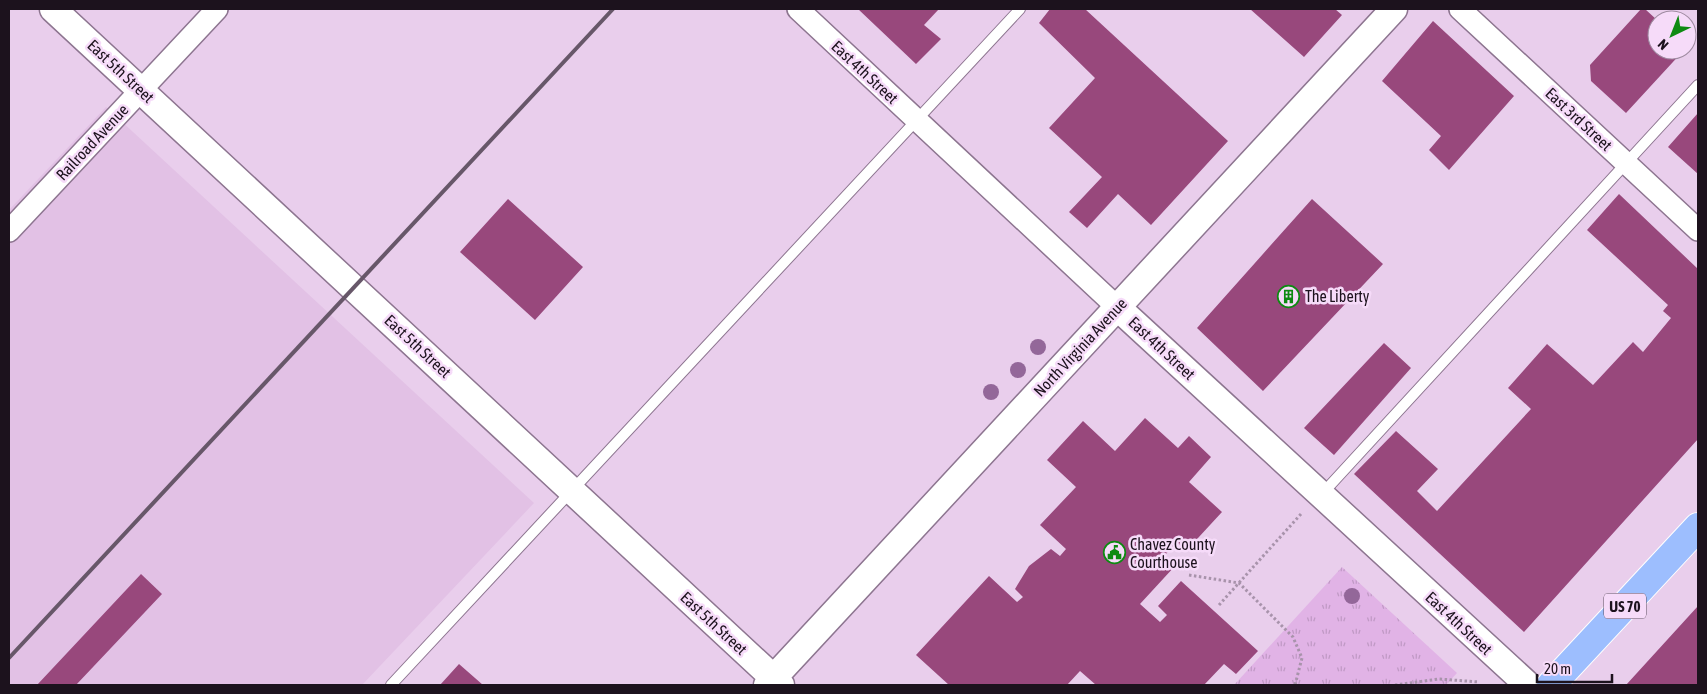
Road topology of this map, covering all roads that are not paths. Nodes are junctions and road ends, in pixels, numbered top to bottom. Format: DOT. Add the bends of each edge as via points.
graph roads {
  1 [pos="53,9"];
  2 [pos="217,9"];
  3 [pos="798,9"];
  4 [pos="1020,9"];
  5 [pos="1394,9"];
  6 [pos="1460,9"];
  7 [pos="1698,85"];
  8 [pos="141,90"];
  9 [pos="917,120"];
  10 [pos="1626,162"];
  11 [pos="1698,230"];
  12 [pos="9,231"];
  13 [pos="1117,307"];
  14 [pos="573,491"];
  15 [pos="1322,494"];
  16 [pos="1698,527"];
  17 [pos="774,683"];
  18 [pos="391,685"];
  19 [pos="1528,685"];
  20 [pos="1551,685"];
  1 -- 8 [label="street, East 5th Street"];
  2 -- 8 [label="street, Railroad Avenue"];
  3 -- 9 [label="street, East 4th Street"];
  4 -- 9 [label="lane"];
  5 -- 13 [label="street, North Virginia Avenue"];
  6 -- 10 [label="street, East 3rd Street"];
  7 -- 10 [label="lane"];
  8 -- 12 [label="street, Railroad Avenue"];
  8 -- 14 [label="street, East 5th Street"];
  9 -- 13 [label="street, East 4th Street"];
  9 -- 14 [label="lane"];
  10 -- 11 [label="street, East 3rd Street"];
  10 -- 15 [label="lane"];
  13 -- 15 [label="street, East 4th Street"];
  13 -- 17 [label="street, North Virginia Avenue"];
  14 -- 17 [label="street, East 5th Street"];
  14 -- 18 [label="lane"];
  15 -- 19 [label="street, East 4th Street"];
  16 -- 20 [label="main road, US 70"];
}
